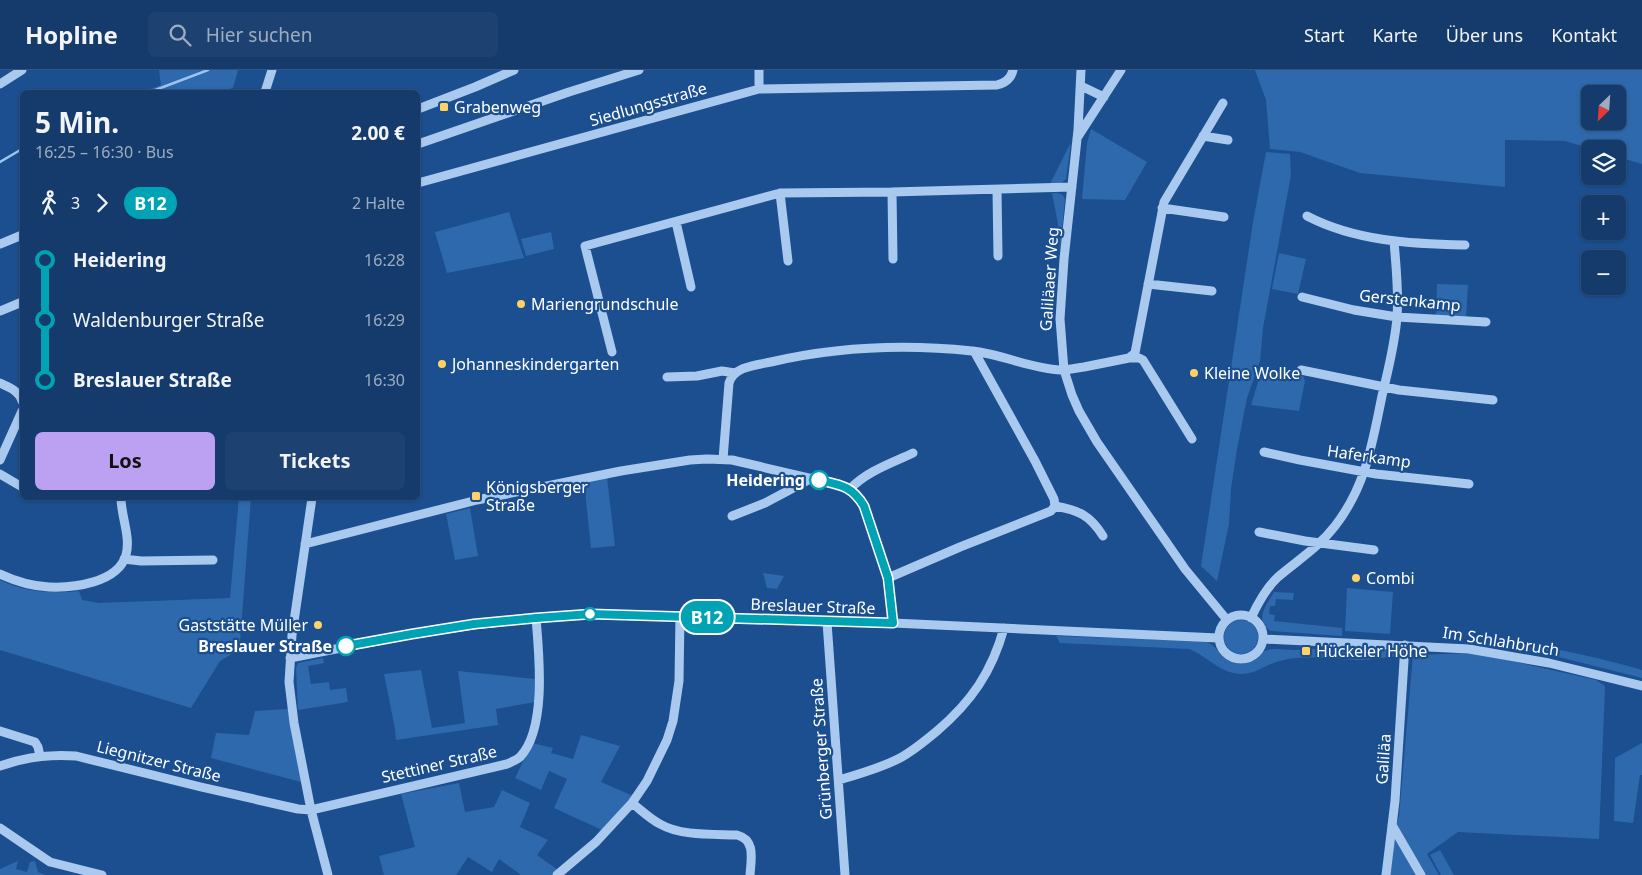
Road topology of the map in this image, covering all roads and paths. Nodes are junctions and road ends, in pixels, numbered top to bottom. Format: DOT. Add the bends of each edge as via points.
graph roads {
  1 [pos="22,70"];
  2 [pos="272,70"];
  3 [pos="514,70"];
  4 [pos="639,70"];
  5 [pos="759,70"];
  6 [pos="1081,70"];
  7 [pos="1121,70"];
  8 [pos="1011,74"];
  9 [pos="0,84"];
  10 [pos="1081,86"];
  11 [pos="759,89"];
  12 [pos="266,90"];
  13 [pos="1104,97"];
  14 [pos="1222,103"];
  15 [pos="420,108"];
  16 [pos="1203,136"];
  17 [pos="1077,138"];
  18 [pos="1228,140"];
  19 [pos="420,143"];
  20 [pos="420,182"];
  21 [pos="1072,187"];
  22 [pos="997,190"];
  23 [pos="892,192"];
  24 [pos="780,193"];
  25 [pos="1162,208"];
  26 [pos="1307,216"];
  27 [pos="1224,217"];
  28 [pos="676,222"];
  29 [pos="20,236"];
  30 [pos="1394,241"];
  31 [pos="0,244"];
  32 [pos="1465,245"];
  33 [pos="998,256"];
  34 [pos="893,259"];
  35 [pos="788,261"];
  36 [pos="1148,284"];
  37 [pos="691,287"];
  38 [pos="1212,291"];
  39 [pos="1302,297"];
  40 [pos="20,303"];
  41 [pos="0,311"];
  42 [pos="1397,317"];
  43 [pos="1486,322"];
  44 [pos="974,351"];
  45 [pos="612,352"];
  46 [pos="1129,358"];
  47 [pos="1064,370"];
  48 [pos="1302,370"];
  49 [pos="735,373"];
  50 [pos="667,377"];
  51 [pos="0,383"];
  52 [pos="1384,387"];
  53 [pos="20,395"];
  54 [pos="1493,400"];
  55 [pos="20,415"];
  56 [pos="1192,439"];
  57 [pos="1264,452"];
  58 [pos="913,454"];
  59 [pos="0,460"];
  60 [pos="723,460"];
  61 [pos="1364,472"];
  62 [pos="0,474"];
  63 [pos="812,478"];
  64 [pos="1469,484"];
  65 [pos="20,486"];
  66 [pos="850,489"];
  67 [pos="121,500"];
  68 [pos="312,500"];
  69 [pos="1055,506"];
  70 [pos="732,516"];
  71 [pos="1259,532"];
  72 [pos="1103,536"];
  73 [pos="1320,543"];
  74 [pos="305,544"];
  75 [pos="1374,550"];
  76 [pos="124,559"];
  77 [pos="213,560"];
  78 [pos="0,574"];
  79 [pos="888,578"];
  80 [pos="680,616"];
  81 [pos="536,618"];
  82 [pos="1251,618"];
  83 [pos="1227,620"];
  84 [pos="827,622"];
  85 [pos="893,623"];
  86 [pos="1004,628"];
  87 [pos="1218,638"];
  88 [pos="1263,638"];
  89 [pos="1405,645"];
  90 [pos="290,658"];
  91 [pos="1642,686"];
  92 [pos="0,731"];
  93 [pos="40,756"];
  94 [pos="0,766"];
  95 [pos="839,780"];
  96 [pos="632,803"];
  97 [pos="311,810"];
  98 [pos="1392,825"];
  99 [pos="0,828"];
  100 [pos="102,875"];
  101 [pos="328,875"];
  102 [pos="557,875"];
  103 [pos="750,875"];
  104 [pos="844,875"];
  105 [pos="1386,875"];
  106 [pos="1421,875"];
  1 -- 9 [label="street"];
  2 -- 12 [label="street"];
  3 -- 15 [label="street"];
  4 -- 19 [label="street"];
  5 -- 11 [label="street"];
  6 -- 10 [label="street, Galiläaer Weg"];
  7 -- 13 [label="street"];
  8 -- 11 [label="street, Siedlungsstraße" via="1003,84 997,85"];
  10 -- 13 [label="street"];
  10 -- 17 [label="street, Galiläaer Weg"];
  11 -- 20 [label="street, Siedlungsstraße"];
  13 -- 17 [label="street"];
  14 -- 16 [label="street"];
  16 -- 18 [label="street"];
  16 -- 25 [label="street"];
  17 -- 21 [label="street, Galiläaer Weg"];
  21 -- 22 [label="street"];
  21 -- 47 [label="street, Galiläaer Weg" via="1060,319"];
  22 -- 23 [label="street"];
  22 -- 33 [label="street"];
  23 -- 24 [label="street"];
  23 -- 34 [label="street"];
  24 -- 28 [label="street"];
  24 -- 35 [label="street"];
  25 -- 27 [label="street"];
  25 -- 36 [label="street"];
  26 -- 30 [label="street" via="1335,228"];
  28 -- 37 [label="street"];
  28 -- 45 [label="street" via="585,246"];
  29 -- 31 [label="street"];
  30 -- 32 [label="street"];
  30 -- 42 [label="street"];
  36 -- 38 [label="street"];
  36 -- 46 [label="street" via="1137,351"];
  39 -- 42 [label="street, Gerstenkamp"];
  40 -- 41 [label="street"];
  42 -- 43 [label="street, Gerstenkamp"];
  42 -- 52 [label="street"];
  44 -- 47 [label="street" via="1046,369"];
  44 -- 49 [label="street" via="923,348 840,350 805,354"];
  44 -- 69 [label="street" via="1035,461"];
  46 -- 47 [label="street"];
  46 -- 56 [label="street" via="1143,360"];
  47 -- 83 [label="street, Galiläaer Weg" via="1079,411 1097,442 1185,569"];
  48 -- 52 [label="street"];
  49 -- 50 [label="street" via="722,371"];
  49 -- 60 [label="street" via="729,383"];
  51 -- 53 [label="street"];
  52 -- 54 [label="street"];
  52 -- 61 [label="street"];
  55 -- 59 [label="street"];
  57 -- 61 [label="street, Haferkamp"];
  58 -- 66 [label="street" via="866,475"];
  60 -- 63 [label="street"];
  60 -- 74 [label="street" via="677,462 578,479 477,500"];
  61 -- 64 [label="street, Haferkamp"];
  61 -- 73 [label="street" via="1348,507"];
  62 -- 65 [label="street"];
  63 -- 66 [label="street"];
  63 -- 70 [label="street"];
  66 -- 79 [label="street" via="864,506"];
  67 -- 76 [label="street" via="127,540"];
  68 -- 74 [label="street"];
  69 -- 72 [label="street" via="1082,514 1094,522"];
  69 -- 79 [label="street" via="1051,511"];
  71 -- 73 [label="street"];
  73 -- 75 [label="street"];
  73 -- 82 [label="street" via="1274,582 1264,593"];
  74 -- 90 [label="street"];
  76 -- 77 [label="street"];
  76 -- 78 [label="street" via="105,579 69,586 26,584"];
  79 -- 85 [label="street"];
  80 -- 81 [label="street, Breslauer Straße" via="591,614"];
  80 -- 84 [label="street, Breslauer Straße"];
  80 -- 96 [label="street" via="679,681 673,721 647,781"];
  81 -- 90 [label="street, Breslauer Straße" via="412,634"];
  81 -- 97 [label="street, Stettiner Straße" via="538,704 532,737 520,758 507,764"];
  82 -- 83 [label="street" via="1239,615"];
  82 -- 88 [label="street" via="1260,626"];
  83 -- 87 [label="street" via="1220,628"];
  84 -- 85 [label="street, Breslauer Straße"];
  84 -- 95 [label="street, Grünberger Straße"];
  85 -- 86 [label="street, Breslauer Straße"];
  86 -- 87 [label="street, Breslauer Straße"];
  86 -- 95 [label="street" via="989,670 978,688 946,723 913,751 898,759"];
  87 -- 88 [label="street" via="1224,652 1238,659 1253,656"];
  88 -- 89 [label="street, Im Schlahbruch"];
  89 -- 91 [label="street, Im Schlahbruch" via="1509,655"];
  89 -- 98 [label="street, Galiläa"];
  90 -- 97 [label="street" via="290,698"];
  92 -- 93 [label="street" via="35,742"];
  93 -- 94 [label="street, Liegnitzer Straße"];
  93 -- 97 [label="street, Liegnitzer Straße" via="84,757 201,787"];
  95 -- 104 [label="street, Grünberger Straße"];
  96 -- 102 [label="street" via="596,842"];
  96 -- 103 [label="street" via="670,829 745,837 751,845"];
  97 -- 101 [label="street"];
  98 -- 105 [label="street, Galiläa"];
  98 -- 106 [label="street"];
  99 -- 100 [label="street" via="50,862"];
}
